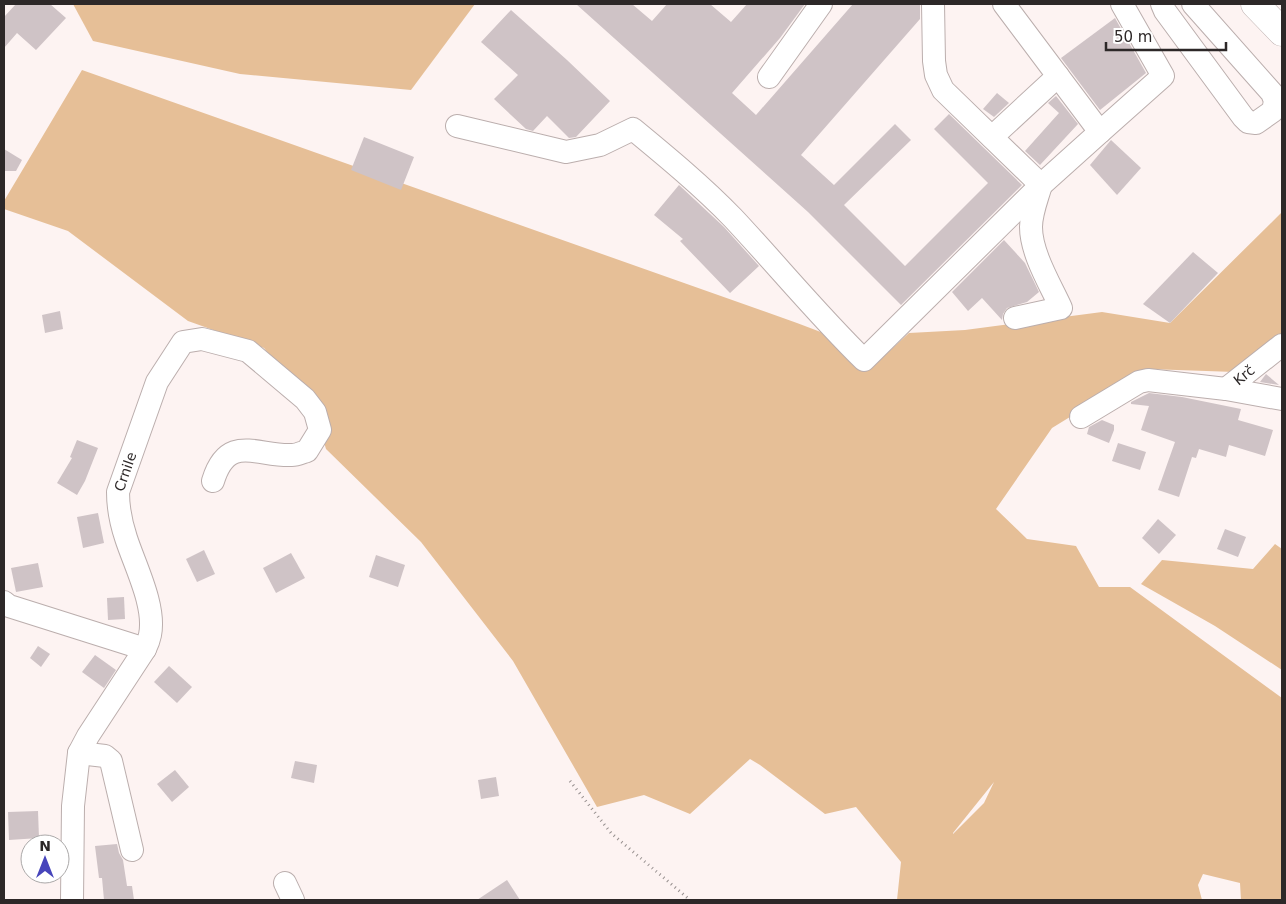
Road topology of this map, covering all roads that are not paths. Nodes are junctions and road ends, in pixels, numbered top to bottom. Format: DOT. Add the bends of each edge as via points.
graph roads {
  1 [pos="821,4"];
  2 [pos="933,4"];
  3 [pos="1004,4"];
  4 [pos="1122,4"];
  5 [pos="1162,4"];
  6 [pos="1193,4"];
  7 [pos="1255,4"];
  8 [pos="1282,32"];
  9 [pos="1058,76"];
  10 [pos="769,77"];
  11 [pos="457,126"];
  12 [pos="1100,132"];
  13 [pos="992,137"];
  14 [pos="1041,185"];
  15 [pos="1015,318"];
  16 [pos="1282,345"];
  17 [pos="1226,389"];
  18 [pos="1282,399"];
  19 [pos="1081,416"];
  20 [pos="213,480"];
  21 [pos="4,602"];
  22 [pos="146,650"];
  23 [pos="79,753"];
  24 [pos="132,850"];
  25 [pos="72,900"];
  1 -- 10 [label="street"];
  2 -- 13 [label="street" via="936,75 943,90"];
  3 -- 9 [label="street"];
  4 -- 12 [label="street" via="1163,76"];
  5 -- 6 [label="street" via="1243,117 1256,123 1273,111 1275,101 1272,93"];
  7 -- 8 [label="main road"];
  9 -- 12 [label="street"];
  9 -- 13 [label="street"];
  11 -- 14 [label="street" via="566,152 600,145 633,129 732,216 832,330 864,360"];
  12 -- 14 [label="street"];
  13 -- 14 [label="street"];
  14 -- 15 [label="street" via="1031,228 1033,247 1061,308"];
  16 -- 17 [label="street, Krč"];
  17 -- 18 [label="street, Krč"];
  17 -- 19 [label="street" via="1148,380"];
  20 -- 22 [label="street, Crnile" via="217,466 230,454 246,450 292,455 308,451 320,430 315,412 305,399 248,351 202,339 183,342 157,382 118,492 118,508 150,613"];
  21 -- 22 [label="street"];
  22 -- 23 [label="street, Crnile"];
  23 -- 24 [label="street" via="105,756 111,761"];
  23 -- 25 [label="street, Crnile" via="73,806"];
}
